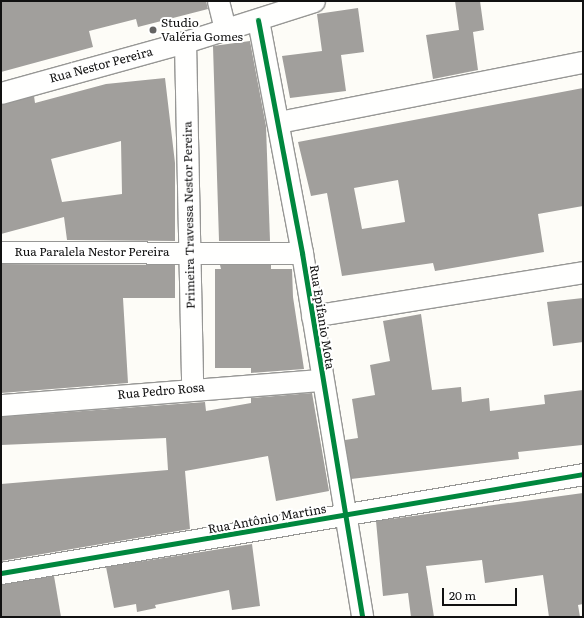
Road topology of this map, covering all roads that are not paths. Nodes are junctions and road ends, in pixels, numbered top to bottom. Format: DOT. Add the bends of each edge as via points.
graph roads {
  1 [pos="218,1"];
  2 [pos="314,1"];
  3 [pos="258,20"];
  4 [pos="225,30"];
  5 [pos="185,42"];
  6 [pos="583,62"];
  7 [pos="1,93"];
  8 [pos="278,122"];
  9 [pos="1,252"];
  10 [pos="191,253"];
  11 [pos="302,253"];
  12 [pos="583,272"];
  13 [pos="312,316"];
  14 [pos="322,380"];
  15 [pos="192,388"];
  16 [pos="1,405"];
  17 [pos="583,474"];
  18 [pos="345,516"];
  19 [pos="1,573"];
  20 [pos="362,617"];
  1 -- 4 [label="street"];
  2 -- 3 [label="street, Rua Nestor Pereira"];
  3 -- 4 [label="street, Rua Nestor Pereira"];
  3 -- 8 [label="street, Rua Epifanio Mota"];
  4 -- 5 [label="street, Rua Nestor Pereira"];
  5 -- 7 [label="street, Rua Nestor Pereira"];
  5 -- 10 [label="street, Primeira Travessa Nestor Pereira"];
  6 -- 8 [label="street"];
  8 -- 11 [label="street, Rua Epifanio Mota"];
  9 -- 10 [label="street, Rua Paralela Nestor Pereira"];
  10 -- 11 [label="street, Rua Paralela Nestor Pereira"];
  10 -- 15 [label="street, Primeira Travessa Nestor Pereira"];
  11 -- 13 [label="street, Rua Epifanio Mota"];
  12 -- 13 [label="street"];
  13 -- 14 [label="street, Rua Epifanio Mota"];
  14 -- 15 [label="street, Rua Pedro Rosa"];
  14 -- 18 [label="street, Rua Epifanio Mota"];
  15 -- 16 [label="street, Rua Pedro Rosa"];
  17 -- 18 [label="street, Rua Antônio Martins"];
  18 -- 19 [label="street, Rua Antônio Martins"];
  18 -- 20 [label="street, Rua Epifanio Mota"];
}
